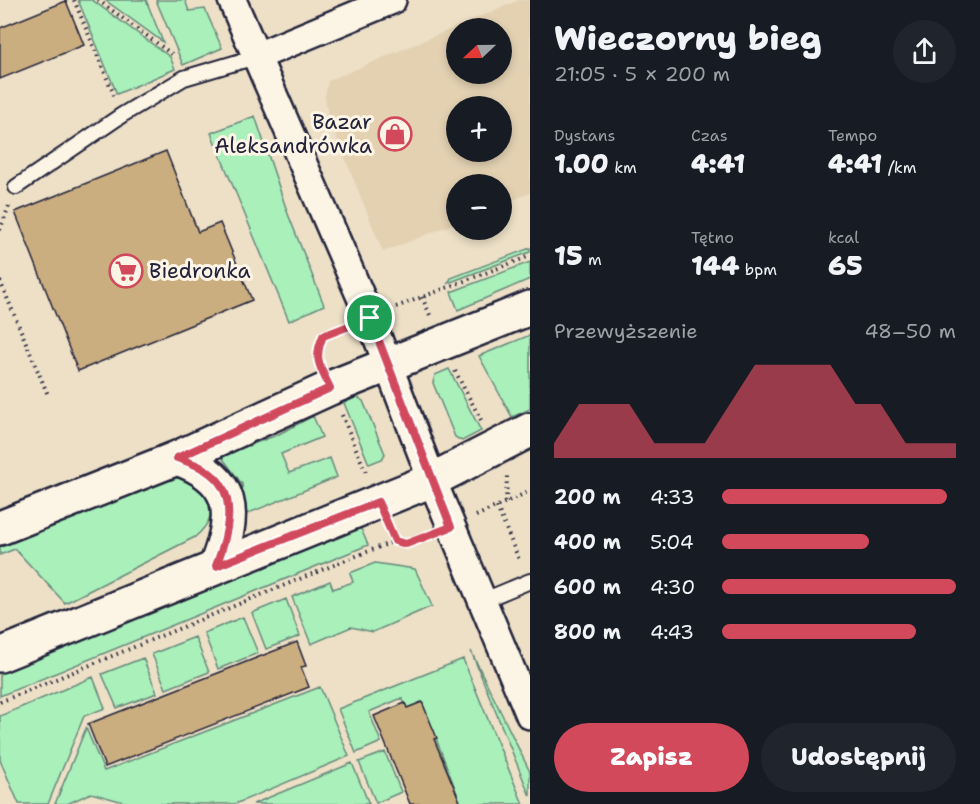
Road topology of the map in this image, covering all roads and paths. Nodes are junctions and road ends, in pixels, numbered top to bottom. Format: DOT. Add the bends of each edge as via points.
graph roads {
  1 [pos="74,0"];
  2 [pos="98,0"];
  3 [pos="232,0"];
  4 [pos="392,0"];
  5 [pos="173,54"];
  6 [pos="255,57"];
  7 [pos="122,115"];
  8 [pos="16,187"];
  9 [pos="530,256"];
  10 [pos="0,281"];
  11 [pos="422,297"];
  12 [pos="530,308"];
  13 [pos="370,318"];
  14 [pos="442,345"];
  15 [pos="310,363"];
  16 [pos="389,366"];
  17 [pos="324,374"];
  18 [pos="48,394"];
  19 [pos="530,430"];
  20 [pos="495,447"];
  21 [pos="177,458"];
  22 [pos="432,480"];
  23 [pos="530,490"];
  24 [pos="378,502"];
  25 [pos="506,502"];
  26 [pos="497,507"];
  27 [pos="451,527"];
  28 [pos="0,528"];
  29 [pos="395,541"];
  30 [pos="216,566"];
  31 [pos="529,581"];
  32 [pos="482,601"];
  33 [pos="0,655"];
  34 [pos="0,702"];
  35 [pos="530,715"];
  1 -- 7 [label="path"];
  2 -- 5 [label="path"];
  3 -- 6 [label="street"];
  4 -- 6 [label="street"];
  6 -- 7 [label="lane" via="184,78"];
  6 -- 13 [label="street"];
  7 -- 8 [label="lane"];
  9 -- 11 [label="path"];
  10 -- 18 [label="path"];
  11 -- 13 [label="path"];
  11 -- 14 [label="path"];
  12 -- 14 [label="main road"];
  13 -- 16 [label="street"];
  13 -- 17 [label="path" via="323,336 316,351"];
  14 -- 16 [label="main road"];
  14 -- 20 [label="path"];
  15 -- 17 [label="path"];
  16 -- 17 [label="main road"];
  16 -- 22 [label="street"];
  17 -- 21 [label="main road"];
  17 -- 24 [label="path"];
  19 -- 20 [label="main road"];
  20 -- 22 [label="main road"];
  20 -- 25 [label="path" via="508,480"];
  21 -- 28 [label="main road"];
  21 -- 30 [label="main road" via="211,474 223,493 230,522"];
  22 -- 24 [label="main road"];
  22 -- 27 [label="street"];
  23 -- 25 [label="path"];
  24 -- 29 [label="path"];
  24 -- 30 [label="main road"];
  25 -- 26 [label="path"];
  26 -- 27 [label="path"];
  26 -- 31 [label="path"];
  27 -- 29 [label="path" via="406,544"];
  27 -- 32 [label="street"];
  29 -- 34 [label="path"];
  30 -- 33 [label="main road"];
  31 -- 32 [label="lane"];
  32 -- 35 [label="street"];
}
